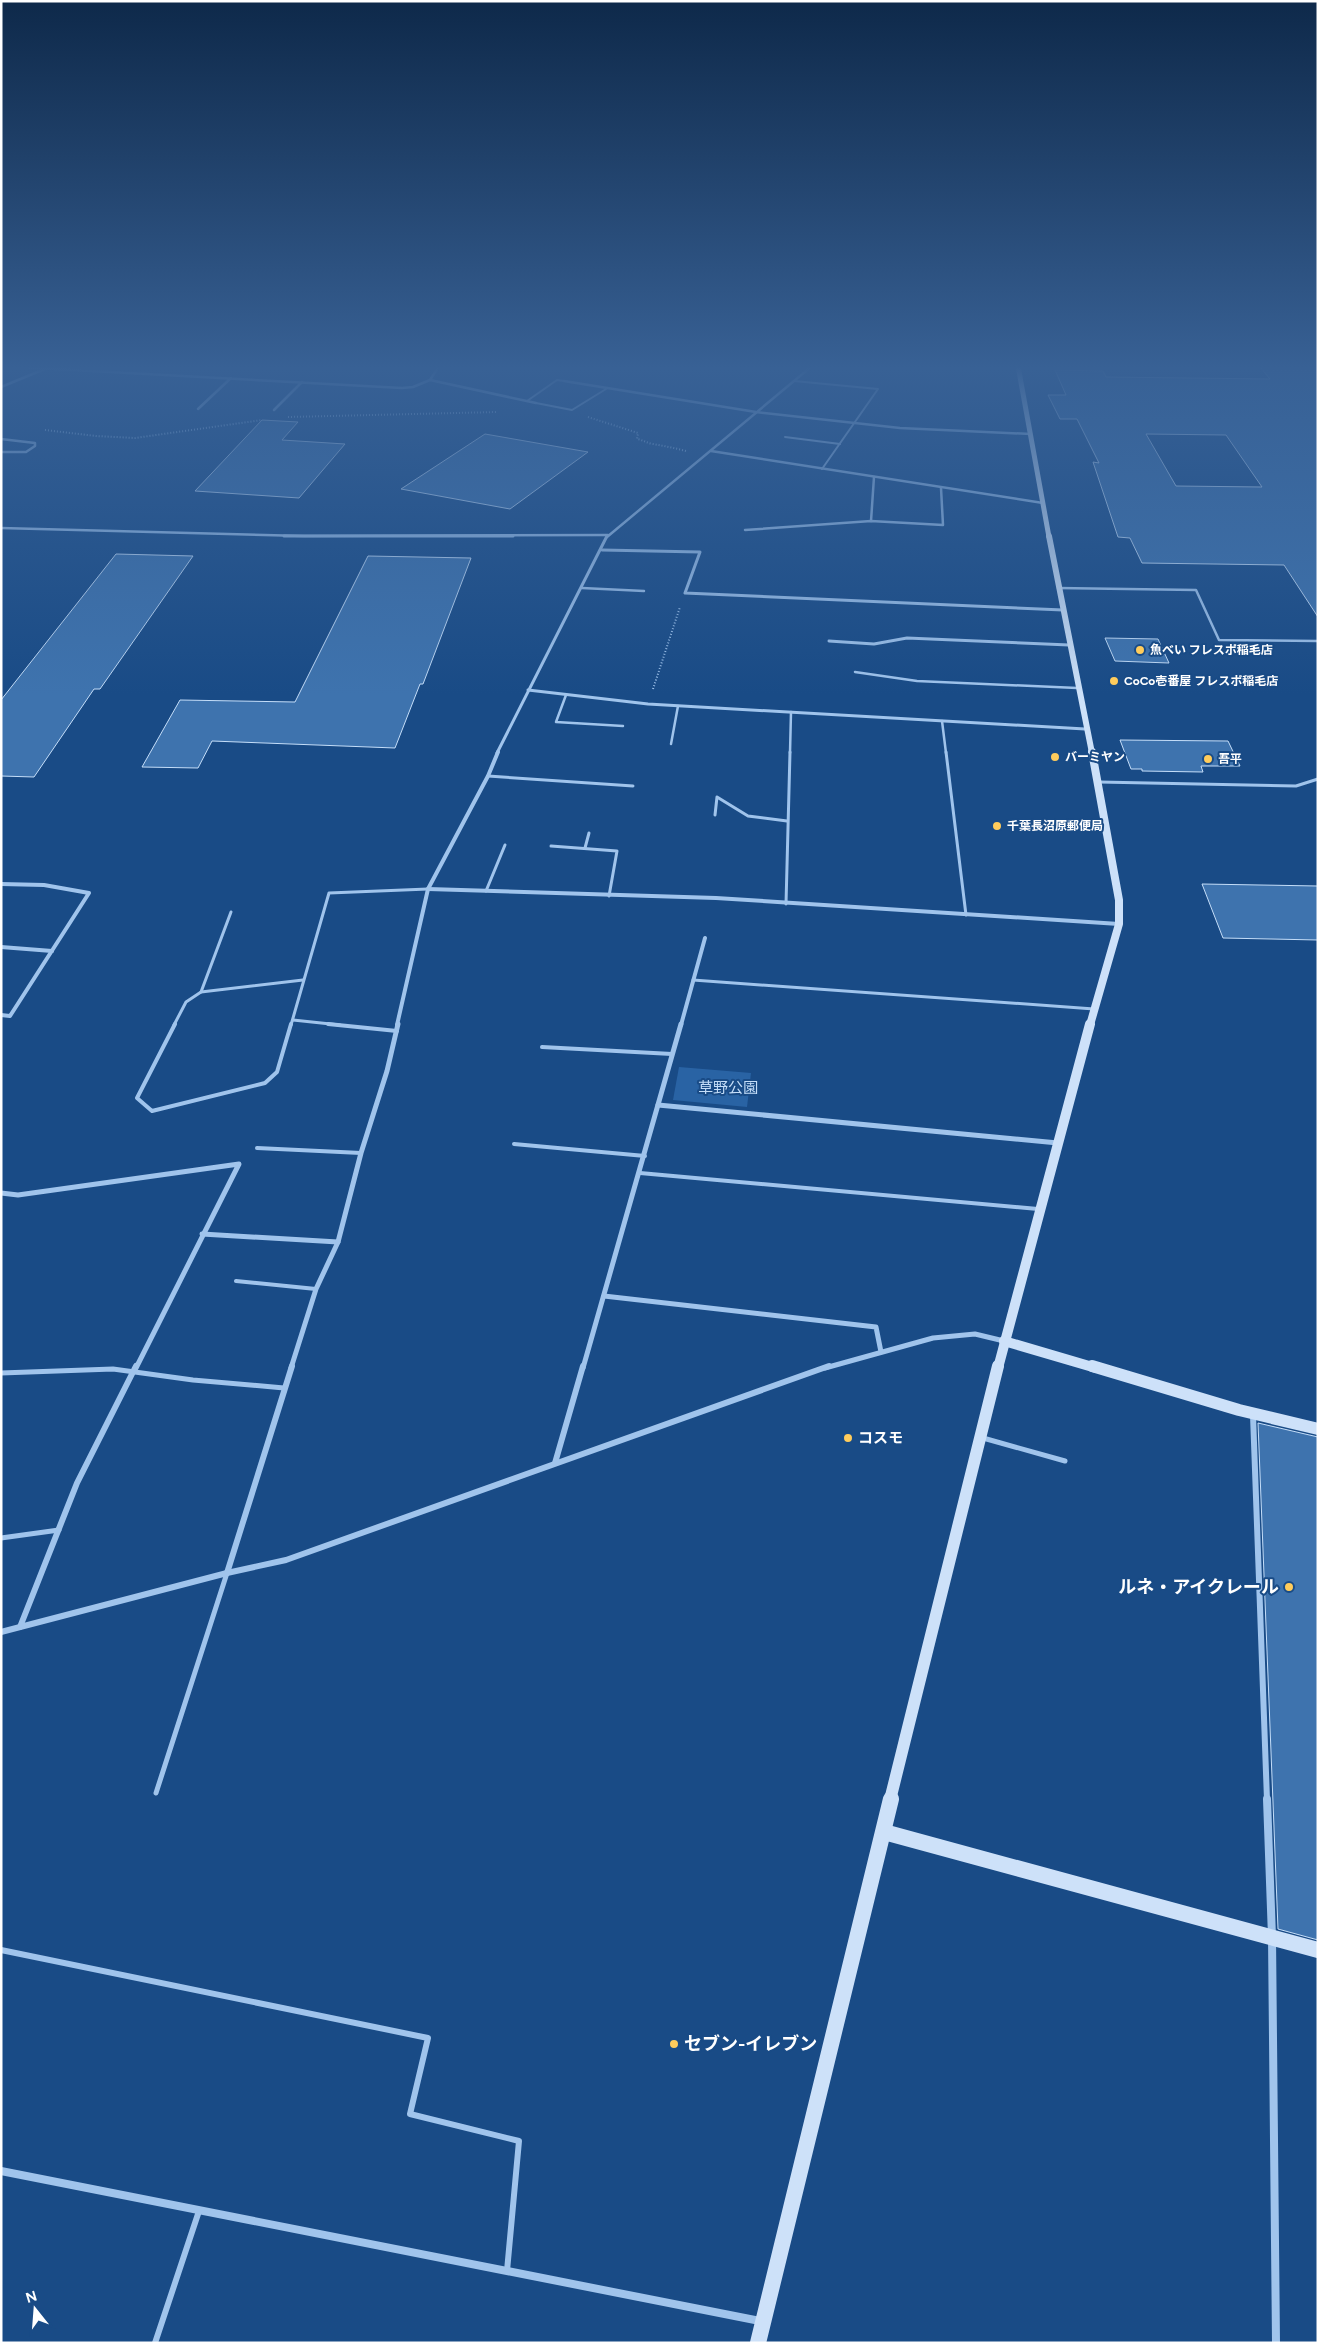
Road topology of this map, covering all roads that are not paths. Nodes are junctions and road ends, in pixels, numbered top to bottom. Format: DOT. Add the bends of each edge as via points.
graph roads {
  1 [pos="681,475"];
  2 [pos="864,475"];
  3 [pos="1038,475"];
  4 [pos="874,477"];
  5 [pos="941,488"];
  6 [pos="1043,503"];
  7 [pos="871,521"];
  8 [pos="1,528"];
  9 [pos="745,530"];
  10 [pos="608,535"];
  11 [pos="602,550"];
  12 [pos="582,588"];
  13 [pos="1058,588"];
  14 [pos="644,590"];
  15 [pos="1063,610"];
  16 [pos="829,641"];
  17 [pos="1318,642"];
  18 [pos="1069,645"];
  19 [pos="855,672"];
  20 [pos="1077,688"];
  21 [pos="528,690"];
  22 [pos="566,695"];
  23 [pos="678,706"];
  24 [pos="791,712"];
  25 [pos="942,721"];
  26 [pos="623,726"];
  27 [pos="1085,729"];
  28 [pos="671,744"];
  29 [pos="488,776"];
  30 [pos="1318,779"];
  31 [pos="1098,782"];
  32 [pos="633,786"];
  33 [pos="714,815"];
  34 [pos="786,821"];
  35 [pos="589,833"];
  36 [pos="505,845"];
  37 [pos="552,846"];
  38 [pos="585,848"];
  39 [pos="1,884"];
  40 [pos="428,889"];
  41 [pos="486,891"];
  42 [pos="609,896"];
  43 [pos="786,904"];
  44 [pos="232,912"];
  45 [pos="966,915"];
  46 [pos="1119,924"];
  47 [pos="705,938"];
  48 [pos="1,947"];
  49 [pos="52,951"];
  50 [pos="303,980"];
  51 [pos="693,980"];
  52 [pos="201,992"];
  53 [pos="1094,1009"];
  54 [pos="1,1015"];
  55 [pos="293,1020"];
  56 [pos="397,1031"];
  57 [pos="542,1047"];
  58 [pos="672,1054"];
  59 [pos="658,1105"];
  60 [pos="1058,1143"];
  61 [pos="514,1144"];
  62 [pos="258,1148"];
  63 [pos="362,1153"];
  64 [pos="645,1156"];
  65 [pos="640,1173"];
  66 [pos="1,1193"];
  67 [pos="1041,1209"];
  68 [pos="202,1234"];
  69 [pos="338,1242"];
  70 [pos="236,1281"];
  71 [pos="316,1289"];
  72 [pos="604,1296"];
  73 [pos="1004,1341"];
  74 [pos="881,1352"];
  75 [pos="1,1373"];
  76 [pos="132,1373"];
  77 [pos="284,1388"];
  78 [pos="1254,1416"];
  79 [pos="1318,1429"];
  80 [pos="979,1437"];
  81 [pos="1065,1461"];
  82 [pos="555,1463"];
  83 [pos="59,1530"];
  84 [pos="1,1538"];
  85 [pos="227,1572"];
  86 [pos="20,1627"];
  87 [pos="1,1632"];
  88 [pos="156,1793"];
  89 [pos="884,1832"];
  90 [pos="1272,1937"];
  91 [pos="1,1950"];
  92 [pos="1318,1950"];
  93 [pos="1,2171"];
  94 [pos="200,2210"];
  95 [pos="507,2271"];
  96 [pos="763,2322"];
  97 [pos="154,2343"];
  98 [pos="758,2343"];
  99 [pos="1276,2343"];
  1 -- 10 [label="street"];
  2 -- 4 [label="street"];
  3 -- 6 [label="street"];
  4 -- 5 [label="street"];
  4 -- 7 [label="street"];
  5 -- 6 [label="street"];
  5 -- 7 [label="street" via="943,525"];
  6 -- 13 [label="street"];
  7 -- 9 [label="street"];
  8 -- 10 [label="street" via="291,537"];
  10 -- 11 [label="street"];
  11 -- 12 [label="street"];
  11 -- 15 [label="street" via="700,552 686,593"];
  12 -- 14 [label="lane"];
  12 -- 21 [label="street"];
  13 -- 15 [label="street"];
  13 -- 17 [label="lane" via="1196,590 1220,640"];
  15 -- 18 [label="street"];
  16 -- 18 [label="street" via="874,644 907,638"];
  18 -- 20 [label="street"];
  19 -- 20 [label="lane" via="917,681"];
  20 -- 27 [label="street"];
  21 -- 22 [label="street"];
  21 -- 29 [label="street"];
  22 -- 23 [label="street"];
  22 -- 26 [label="lane" via="556,722"];
  23 -- 24 [label="street"];
  23 -- 28 [label="lane"];
  24 -- 25 [label="street"];
  24 -- 34 [label="lane"];
  25 -- 27 [label="street"];
  25 -- 45 [label="lane"];
  27 -- 31 [label="street"];
  29 -- 32 [label="lane"];
  29 -- 40 [label="street"];
  30 -- 31 [label="lane" via="1296,786"];
  31 -- 46 [label="street" via="1119,900"];
  33 -- 34 [label="lane" via="717,797 748,816"];
  34 -- 43 [label="lane"];
  35 -- 38 [label="lane"];
  36 -- 41 [label="lane"];
  37 -- 38 [label="lane"];
  38 -- 42 [label="lane" via="618,851"];
  39 -- 49 [label="street" via="44,885 89,893"];
  40 -- 41 [label="street"];
  40 -- 50 [label="lane" via="330,893"];
  40 -- 56 [label="street"];
  41 -- 42 [label="street"];
  42 -- 43 [label="street" via="716,898"];
  43 -- 45 [label="street"];
  44 -- 52 [label="lane"];
  45 -- 46 [label="street"];
  46 -- 53 [label="street"];
  47 -- 51 [label="street"];
  48 -- 49 [label="street"];
  49 -- 54 [label="street" via="10,1016"];
  50 -- 52 [label="lane"];
  50 -- 55 [label="lane"];
  51 -- 53 [label="lane"];
  51 -- 58 [label="street"];
  52 -- 55 [label="lane" via="186,1002 137,1098 152,1111 265,1083 277,1072"];
  53 -- 60 [label="street"];
  55 -- 56 [label="lane"];
  56 -- 63 [label="street"];
  57 -- 58 [label="lane"];
  58 -- 59 [label="street"];
  59 -- 60 [label="street"];
  59 -- 64 [label="street"];
  60 -- 67 [label="street"];
  61 -- 64 [label="lane"];
  62 -- 63 [label="lane"];
  63 -- 69 [label="street"];
  64 -- 65 [label="street"];
  65 -- 67 [label="lane"];
  65 -- 72 [label="street"];
  66 -- 68 [label="street" via="18,1195 239,1164"];
  67 -- 73 [label="street"];
  68 -- 69 [label="street"];
  68 -- 76 [label="street"];
  69 -- 71 [label="street"];
  70 -- 71 [label="lane"];
  71 -- 77 [label="street"];
  72 -- 74 [label="street" via="876,1327"];
  72 -- 82 [label="street"];
  73 -- 74 [label="street" via="975,1334 941,1337"];
  73 -- 78 [label="street"];
  73 -- 80 [label="street"];
  74 -- 82 [label="street" via="830,1366"];
  75 -- 76 [label="lane" via="112,1369"];
  76 -- 77 [label="lane"];
  76 -- 83 [label="street" via="77,1483"];
  77 -- 85 [label="street"];
  78 -- 79 [label="street"];
  78 -- 90 [label="street"];
  80 -- 81 [label="lane"];
  80 -- 89 [label="street"];
  82 -- 85 [label="street" via="286,1560"];
  83 -- 84 [label="lane"];
  83 -- 86 [label="street"];
  85 -- 86 [label="street"];
  85 -- 88 [label="lane"];
  86 -- 87 [label="street"];
  89 -- 90 [label="street"];
  89 -- 96 [label="street"];
  90 -- 92 [label="street"];
  90 -- 99 [label="street"];
  91 -- 95 [label="lane" via="428,2038 410,2114 520,2141"];
  93 -- 94 [label="street"];
  94 -- 95 [label="street"];
  94 -- 97 [label="lane"];
  95 -- 96 [label="street"];
  96 -- 98 [label="street"];
}
